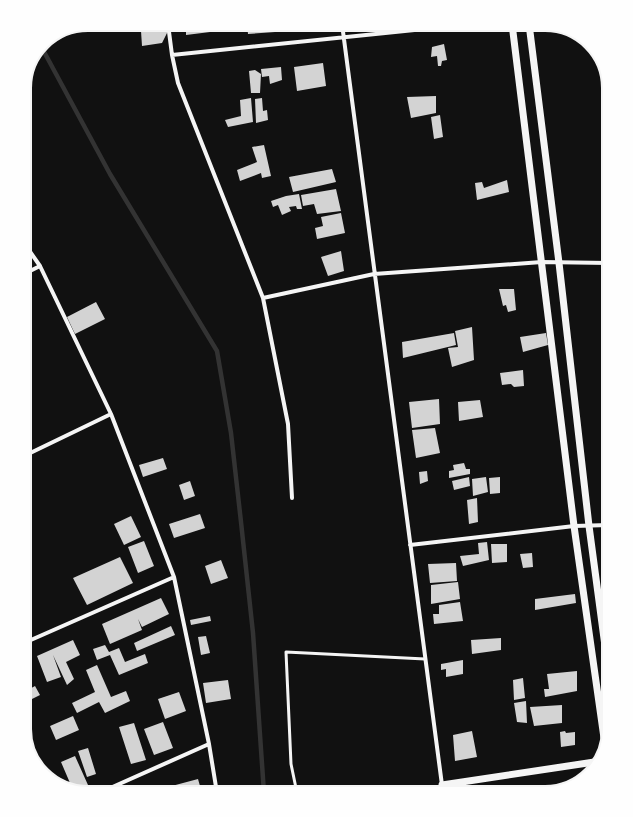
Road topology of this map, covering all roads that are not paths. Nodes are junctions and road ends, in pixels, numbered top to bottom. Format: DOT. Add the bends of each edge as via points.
graph roads {
  1 [pos="169,31"];
  2 [pos="343,31"];
  3 [pos="404,31"];
  4 [pos="513,31"];
  5 [pos="530,31"];
  6 [pos="344,37"];
  7 [pos="172,55"];
  8 [pos="31,253"];
  9 [pos="542,262"];
  10 [pos="559,263"];
  11 [pos="602,263"];
  12 [pos="40,266"];
  13 [pos="31,270"];
  14 [pos="374,274"];
  15 [pos="263,298"];
  16 [pos="111,414"];
  17 [pos="31,453"];
  18 [pos="292,498"];
  19 [pos="602,525"];
  20 [pos="574,526"];
  21 [pos="589,526"];
  22 [pos="410,545"];
  23 [pos="174,577"];
  24 [pos="602,624"];
  25 [pos="31,640"];
  26 [pos="425,659"];
  27 [pos="602,724"];
  28 [pos="209,744"];
  29 [pos="591,763"];
  30 [pos="115,786"];
  31 [pos="216,786"];
  32 [pos="296,786"];
  33 [pos="443,786"];
  34 [pos="460,786"];
  1 -- 7 [label="street"];
  2 -- 6 [label="street"];
  3 -- 6 [label="street"];
  4 -- 9 [label="street"];
  5 -- 10 [label="street"];
  6 -- 7 [label="street"];
  6 -- 14 [label="street"];
  7 -- 15 [label="street" via="178,83"];
  8 -- 12 [label="street"];
  9 -- 10 [label="street"];
  9 -- 14 [label="street"];
  9 -- 20 [label="street"];
  10 -- 11 [label="street"];
  10 -- 21 [label="street"];
  12 -- 13 [label="street"];
  12 -- 16 [label="street"];
  14 -- 15 [label="street"];
  14 -- 22 [label="street"];
  15 -- 18 [label="street" via="288,424"];
  16 -- 17 [label="street"];
  16 -- 23 [label="street"];
  19 -- 21 [label="street"];
  20 -- 21 [label="street"];
  20 -- 22 [label="street"];
  20 -- 27 [label="street"];
  21 -- 24 [label="street"];
  22 -- 26 [label="street"];
  23 -- 25 [label="street"];
  23 -- 28 [label="street"];
  26 -- 32 [label="lane" via="286,652 291,764"];
  26 -- 33 [label="street"];
  28 -- 30 [label="street"];
  28 -- 31 [label="street"];
  29 -- 34 [label="street"];
}
